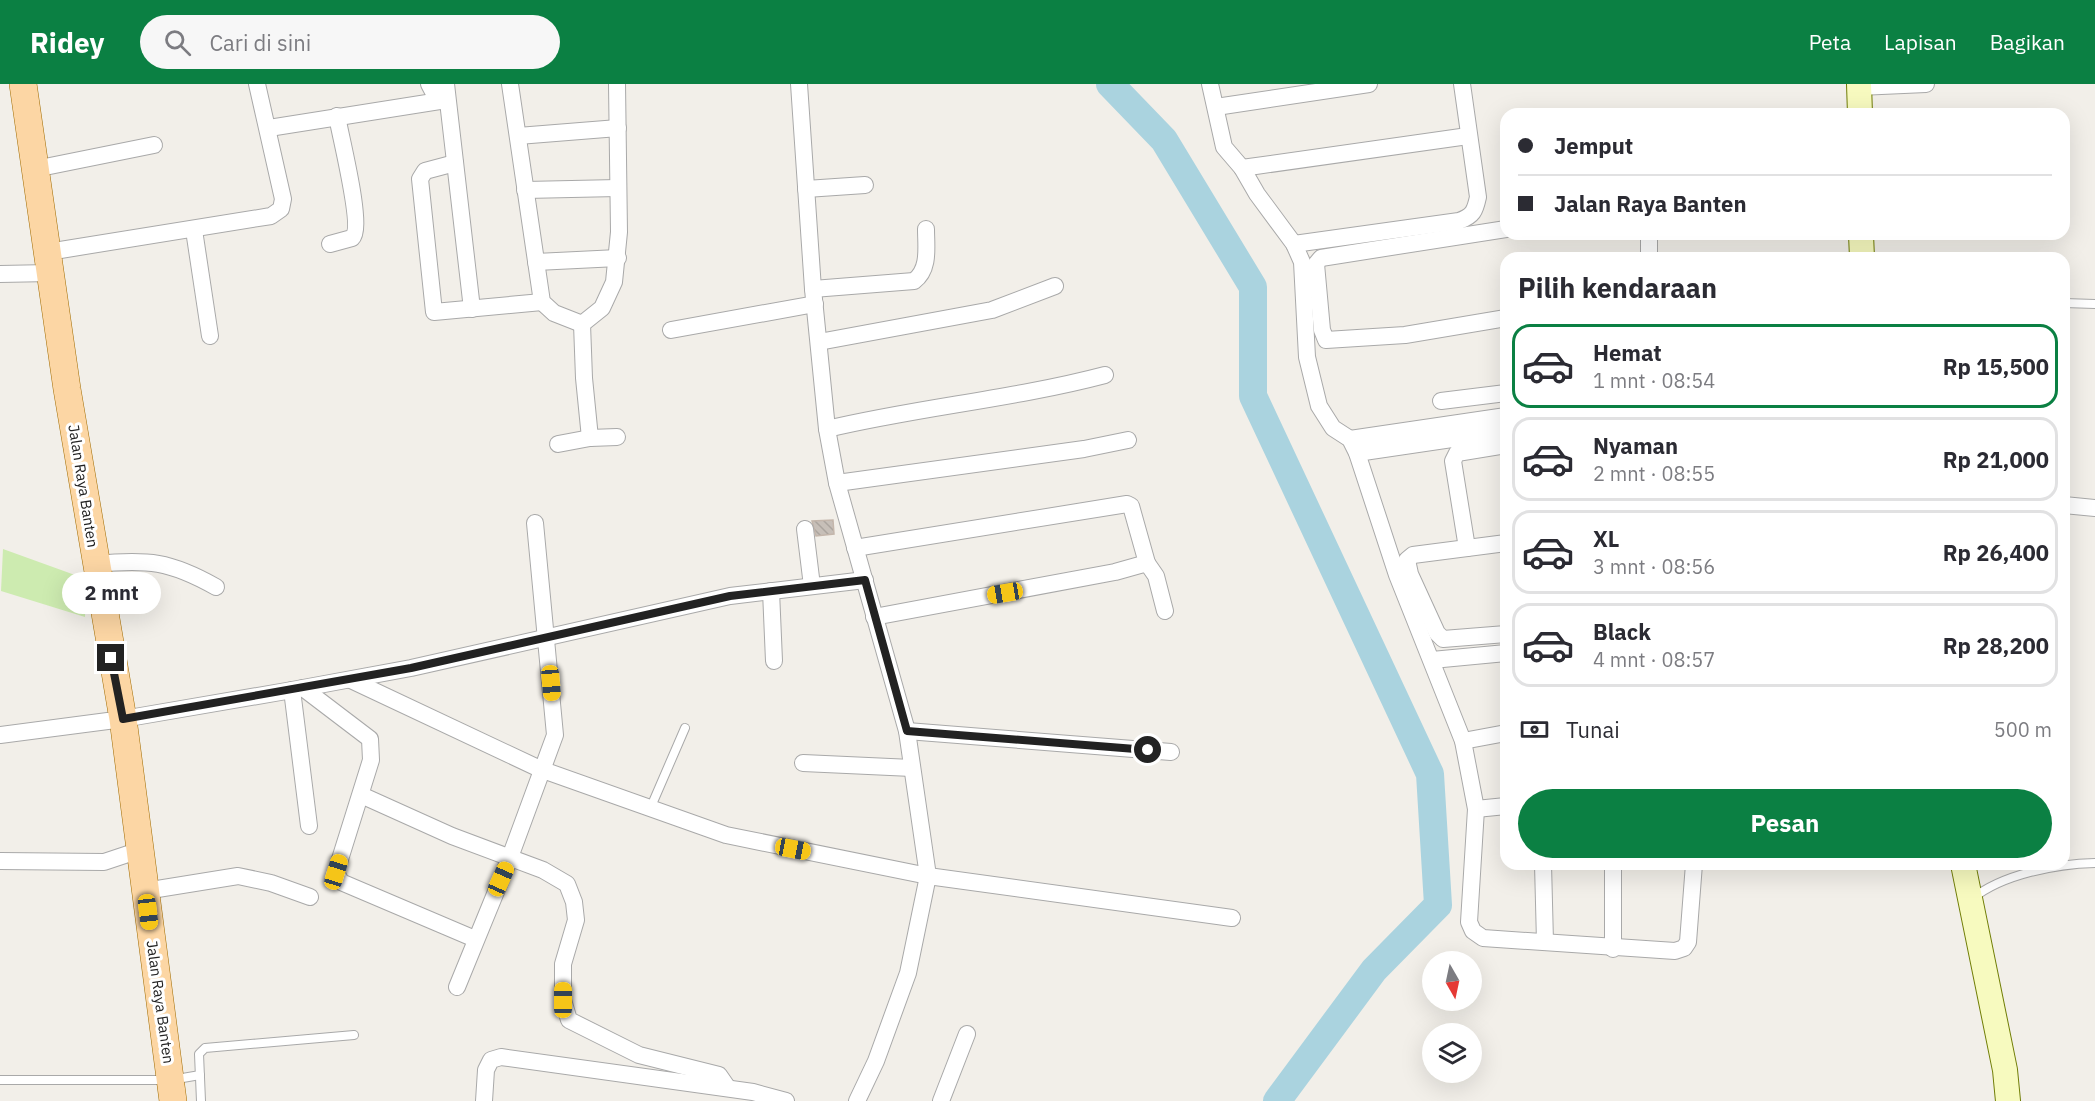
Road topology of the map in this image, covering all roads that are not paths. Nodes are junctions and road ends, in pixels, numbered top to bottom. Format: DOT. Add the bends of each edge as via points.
graph roads {
  1 [pos="23,84"];
  2 [pos="257,84"];
  3 [pos="429,84"];
  4 [pos="510,84"];
  5 [pos="617,84"];
  6 [pos="799,84"];
  7 [pos="1210,84"];
  8 [pos="1462,84"];
  9 [pos="1926,84"];
  10 [pos="1360,85"];
  11 [pos="1859,86"];
  12 [pos="1282,90"];
  13 [pos="443,95"];
  14 [pos="1216,107"];
  15 [pos="1860,108"];
  16 [pos="337,116"];
  17 [pos="269,128"];
  18 [pos="618,128"];
  19 [pos="518,136"];
  20 [pos="1468,136"];
  21 [pos="154,145"];
  22 [pos="455,163"];
  23 [pos="1242,168"];
  24 [pos="35,169"];
  25 [pos="865,185"];
  26 [pos="618,188"];
  27 [pos="806,189"];
  28 [pos="525,190"];
  29 [pos="926,229"];
  30 [pos="194,230"];
  31 [pos="1500,230"];
  32 [pos="330,244"];
  33 [pos="1294,244"];
  34 [pos="618,258"];
  35 [pos="536,262"];
  36 [pos="49,263"];
  37 [pos="0,274"];
  38 [pos="1054,286"];
  39 [pos="814,297"];
  40 [pos="542,302"];
  41 [pos="2070,303"];
  42 [pos="2095,304"];
  43 [pos="472,309"];
  44 [pos="1500,319"];
  45 [pos="582,324"];
  46 [pos="671,330"];
  47 [pos="210,336"];
  48 [pos="819,342"];
  49 [pos="1105,375"];
  50 [pos="1500,394"];
  51 [pos="1441,401"];
  52 [pos="1500,417"];
  53 [pos="827,429"];
  54 [pos="1500,432"];
  55 [pos="617,437"];
  56 [pos="590,438"];
  57 [pos="1128,440"];
  58 [pos="558,444"];
  59 [pos="1353,446"];
  60 [pos="1500,446"];
  61 [pos="837,483"];
  62 [pos="2070,506"];
  63 [pos="2095,508"];
  64 [pos="535,523"];
  65 [pos="805,529"];
  66 [pos="1500,544"];
  67 [pos="855,548"];
  68 [pos="1467,548"];
  69 [pos="1147,563"];
  70 [pos="95,564"];
  71 [pos="865,580"];
  72 [pos="812,586"];
  73 [pos="216,587"];
  74 [pos="771,591"];
  75 [pos="1165,611"];
  76 [pos="874,617"];
  77 [pos="1500,634"];
  78 [pos="548,639"];
  79 [pos="1500,654"];
  80 [pos="1432,660"];
  81 [pos="774,661"];
  82 [pos="351,680"];
  83 [pos="298,689"];
  84 [pos="123,719"];
  85 [pos="685,728"];
  86 [pos="907,731"];
  87 [pos="1500,734"];
  88 [pos="0,735"];
  89 [pos="1463,741"];
  90 [pos="1171,753"];
  91 [pos="803,763"];
  92 [pos="912,768"];
  93 [pos="540,770"];
  94 [pos="361,795"];
  95 [pos="1500,807"];
  96 [pos="1476,809"];
  97 [pos="650,810"];
  98 [pos="309,826"];
  99 [pos="140,850"];
  100 [pos="509,860"];
  101 [pos="0,861"];
  102 [pos="2095,863"];
  103 [pos="2070,866"];
  104 [pos="1543,870"];
  105 [pos="1613,870"];
  106 [pos="1694,870"];
  107 [pos="1965,870"];
  108 [pos="2044,870"];
  109 [pos="928,876"];
  110 [pos="145,891"];
  111 [pos="310,897"];
  112 [pos="1972,899"];
  113 [pos="1232,918"];
  114 [pos="475,939"];
  115 [pos="1545,942"];
  116 [pos="1613,949"];
  117 [pos="457,987"];
  118 [pos="967,1034"];
  119 [pos="354,1035"];
  120 [pos="200,1075"];
  121 [pos="0,1080"];
  122 [pos="729,1088"];
  123 [pos="172,1090"];
  124 [pos="748,1096"];
  125 [pos="201,1101"];
  126 [pos="484,1101"];
  127 [pos="786,1101"];
  128 [pos="857,1101"];
  129 [pos="941,1101"];
  130 [pos="2008,1101"];
  1 -- 24 [label="main road, Jalan Raya Banten"];
  2 -- 17 [label="street"];
  3 -- 13 [label="street"];
  4 -- 19 [label="street"];
  5 -- 18 [label="street"];
  6 -- 27 [label="street"];
  7 -- 14 [label="street"];
  8 -- 20 [label="street"];
  9 -- 11 [label="street"];
  10 -- 12 [label="street"];
  11 -- 15 [label="street"];
  12 -- 14 [label="street"];
  13 -- 16 [label="street"];
  13 -- 22 [label="street"];
  14 -- 23 [label="street" via="1224,147"];
  16 -- 17 [label="street"];
  16 -- 32 [label="street" via="356,231 352,238"];
  17 -- 30 [label="street" via="283,199 281,209 271,216"];
  18 -- 19 [label="street"];
  18 -- 26 [label="street"];
  19 -- 28 [label="street"];
  20 -- 23 [label="street"];
  20 -- 33 [label="street" via="1478,197 1475,212 1468,218"];
  21 -- 24 [label="street"];
  22 -- 43 [label="street"];
  22 -- 43 [label="street" via="424,171 420,179 431,305 434,312 440,313"];
  23 -- 33 [label="street"];
  24 -- 36 [label="main road, Jalan Raya Banten"];
  25 -- 27 [label="street"];
  26 -- 28 [label="street"];
  26 -- 34 [label="street"];
  27 -- 39 [label="street"];
  28 -- 35 [label="street"];
  29 -- 39 [label="street" via="926,263 921,276 914,281"];
  30 -- 36 [label="street"];
  30 -- 47 [label="street"];
  31 -- 44 [label="street" via="1321,258 1316,264 1326,340 1405,334"];
  33 -- 59 [label="street" via="1304,274 1307,357 1319,406 1333,428"];
  34 -- 35 [label="street"];
  34 -- 45 [label="street" via="611,293 602,308"];
  35 -- 40 [label="street"];
  36 -- 37 [label="street"];
  36 -- 70 [label="main road, Jalan Raya Banten"];
  38 -- 48 [label="street" via="992,310"];
  39 -- 46 [label="street"];
  39 -- 48 [label="street"];
  40 -- 43 [label="street"];
  40 -- 45 [label="street" via="554,313"];
  41 -- 42 [label="lane"];
  45 -- 56 [label="street"];
  48 -- 53 [label="street"];
  49 -- 53 [label="street" via="1061,387 896,413"];
  50 -- 51 [label="street"];
  52 -- 59 [label="street"];
  53 -- 61 [label="street"];
  54 -- 59 [label="street"];
  55 -- 56 [label="street"];
  56 -- 58 [label="street"];
  57 -- 61 [label="street"];
  59 -- 80 [label="street" via="1397,575"];
  60 -- 68 [label="street" via="1465,450 1457,453 1453,461"];
  61 -- 67 [label="street"];
  62 -- 63 [label="street"];
  64 -- 78 [label="street"];
  65 -- 72 [label="street"];
  66 -- 68 [label="street"];
  67 -- 69 [label="street" via="1127,504 1131,506"];
  67 -- 71 [label="street"];
  68 -- 77 [label="street" via="1413,555 1407,560 1410,574 1443,639"];
  69 -- 75 [label="street" via="1156,576"];
  69 -- 76 [label="street"];
  70 -- 73 [label="street" via="166,564 185,569"];
  70 -- 84 [label="main road, Jalan Raya Banten"];
  71 -- 72 [label="street"];
  71 -- 76 [label="street"];
  72 -- 74 [label="street"];
  74 -- 78 [label="street" via="682,606"];
  74 -- 81 [label="street"];
  76 -- 86 [label="street"];
  78 -- 82 [label="street"];
  78 -- 93 [label="street" via="555,735"];
  79 -- 80 [label="street"];
  80 -- 89 [label="street"];
  82 -- 83 [label="street"];
  82 -- 93 [label="street"];
  83 -- 84 [label="street"];
  83 -- 94 [label="street" via="370,740 370,760"];
  83 -- 98 [label="street"];
  84 -- 88 [label="street"];
  84 -- 99 [label="main road, Jalan Raya Banten"];
  85 -- 97 [label="lane"];
  86 -- 90 [label="street"];
  86 -- 92 [label="street"];
  87 -- 89 [label="street"];
  89 -- 96 [label="street"];
  91 -- 92 [label="street"];
  92 -- 109 [label="street"];
  93 -- 97 [label="street"];
  93 -- 100 [label="street"];
  94 -- 100 [label="street"];
  94 -- 114 [label="street" via="336,872 341,882"];
  95 -- 96 [label="street"];
  96 -- 115 [label="street" via="1469,922 1473,931 1483,938"];
  97 -- 109 [label="street" via="726,835"];
  99 -- 101 [label="street" via="104,862"];
  99 -- 110 [label="main road, Jalan Raya Banten"];
  100 -- 114 [label="street"];
  100 -- 122 [label="street" via="543,870 567,884 574,902 576,920 563,964 563,1000 569,1020 639,1055 719,1075"];
  102 -- 103 [label="lane"];
  104 -- 115 [label="street"];
  105 -- 116 [label="street"];
  106 -- 116 [label="street" via="1688,942 1684,948"];
  107 -- 112 [label="street"];
  108 -- 112 [label="lane" via="1993,884"];
  109 -- 113 [label="street"];
  109 -- 128 [label="street" via="908,973"];
  110 -- 111 [label="street" via="238,876"];
  110 -- 123 [label="main road, Jalan Raya Banten"];
  112 -- 130 [label="street"];
  114 -- 117 [label="street"];
  115 -- 116 [label="street"];
  118 -- 129 [label="street"];
  119 -- 120 [label="lane" via="205,1048 200,1054"];
  120 -- 123 [label="lane"];
  120 -- 125 [label="lane"];
  121 -- 123 [label="lane"];
  122 -- 124 [label="street"];
  122 -- 126 [label="street" via="501,1057 491,1060 486,1070"];
  124 -- 127 [label="street"];
}
